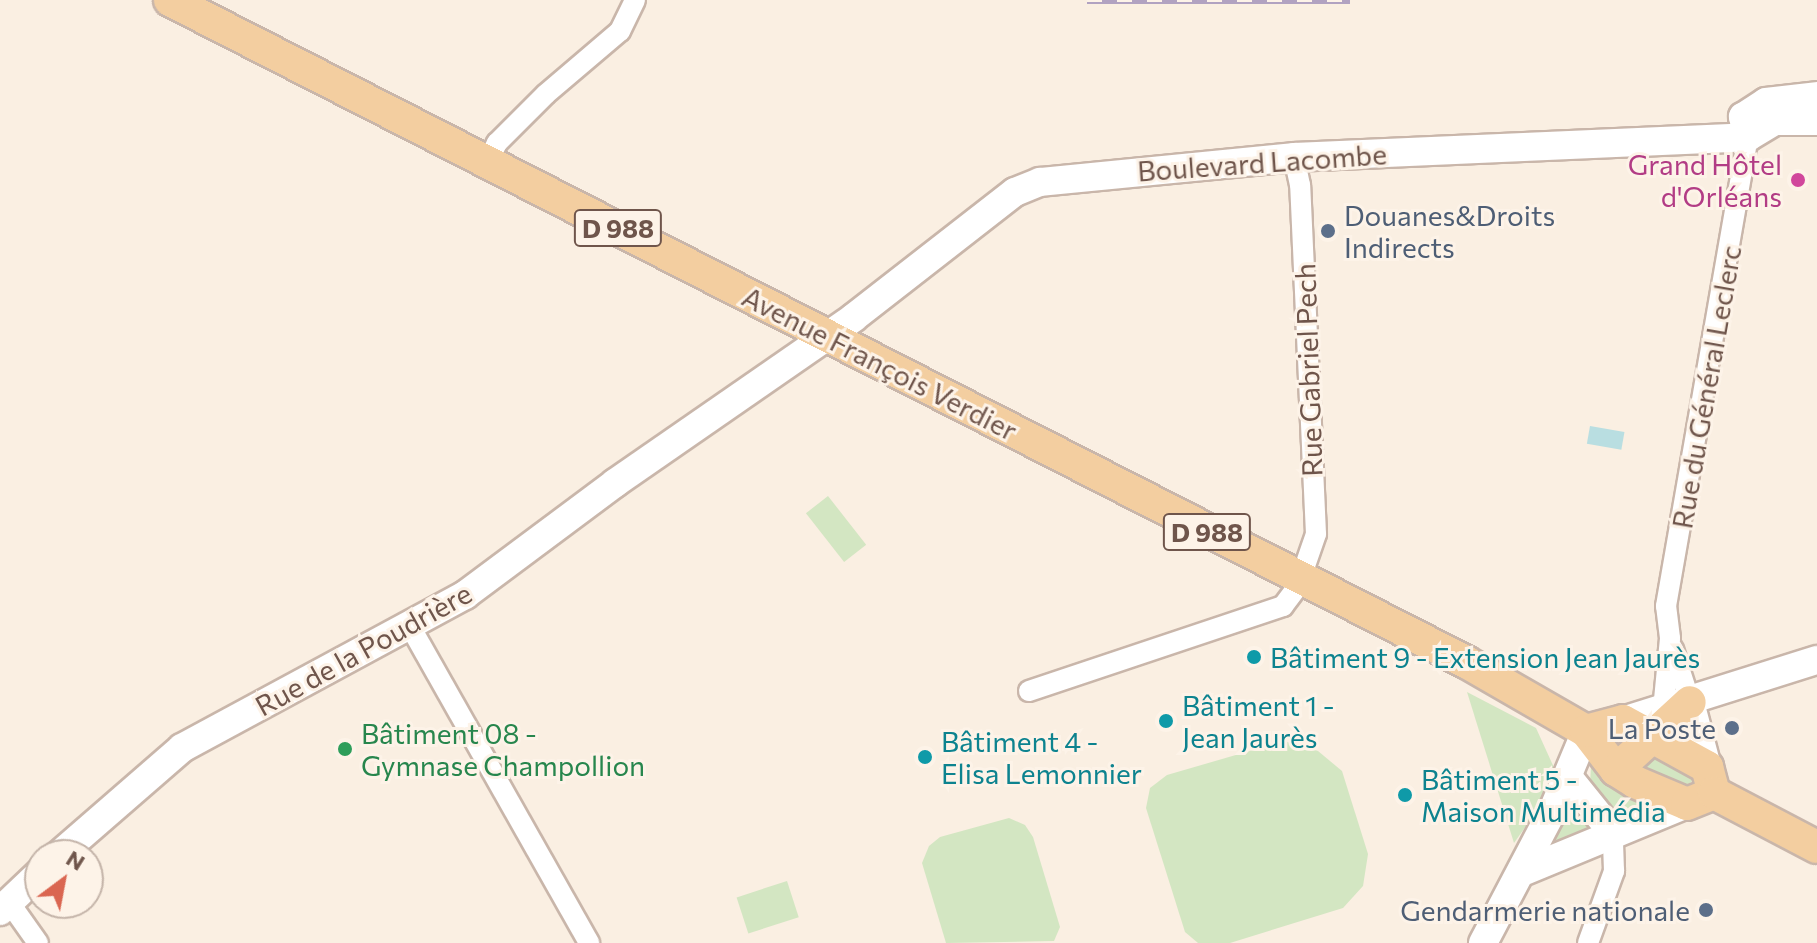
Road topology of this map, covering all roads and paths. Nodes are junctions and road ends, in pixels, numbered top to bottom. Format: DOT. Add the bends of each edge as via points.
graph roads {
  1 [pos="170,0"];
  2 [pos="635,0"];
  3 [pos="1817,96"];
  4 [pos="1817,121"];
  5 [pos="1748,137"];
  6 [pos="1294,157"];
  7 [pos="488,162"];
  8 [pos="826,334"];
  9 [pos="1299,580"];
  10 [pos="411,628"];
  11 [pos="1817,660"];
  12 [pos="1029,691"];
  13 [pos="1668,716"];
  14 [pos="1586,731"];
  15 [pos="1616,770"];
  16 [pos="1568,777"];
  17 [pos="1703,788"];
  18 [pos="1613,833"];
  19 [pos="77,839"];
  20 [pos="1817,847"];
  21 [pos="1522,872"];
  22 [pos="24,888"];
  23 [pos="5,906"];
  24 [pos="38,943"];
  25 [pos="589,943"];
  26 [pos="1483,943"];
  27 [pos="1588,943"];
  1 -- 7 [label="main road, Avenue François Verdier / D 988"];
  2 -- 7 [label="street" via="620,31 536,104 497,143"];
  3 -- 5 [label="main road" via="1766,102 1743,117"];
  4 -- 5 [label="main road" via="1775,121"];
  5 -- 6 [label="main road, Boulevard Lacombe"];
  5 -- 13 [label="street, Rue du Général Leclerc" via="1666,606"];
  6 -- 8 [label="main road, Boulevard Lacombe" via="1040,182 1015,192"];
  6 -- 9 [label="street, Rue Gabriel Pech" via="1300,185 1316,534"];
  7 -- 8 [label="main road, Avenue François Verdier / D 988"];
  8 -- 9 [label="main road, Avenue François Verdier / D 988"];
  8 -- 10 [label="main road, Rue de la Poudrière" via="465,595"];
  9 -- 12 [label="street" via="1283,606"];
  9 -- 14 [label="main road, Avenue François Verdier / D 988" via="1466,662"];
  10 -- 19 [label="main road, Rue de la Poudrière" via="182,748"];
  10 -- 25 [label="street"];
  11 -- 13 [label="main road"];
  13 -- 14 [label="main road"];
  13 -- 15 [label="main road"];
  13 -- 17 [label="main road"];
  13 -- 17 [label="main road"];
  14 -- 15 [label="main road"];
  14 -- 16 [label="main road"];
  15 -- 17 [label="main road"];
  16 -- 18 [label="main road"];
  16 -- 21 [label="main road"];
  17 -- 18 [label="main road"];
  17 -- 20 [label="main road"];
  18 -- 21 [label="main road"];
  18 -- 27 [label="street" via="1614,871"];
  21 -- 26 [label="main road"];
  22 -- 23 [label="main road"];
  23 -- 24 [label="street"];
}
